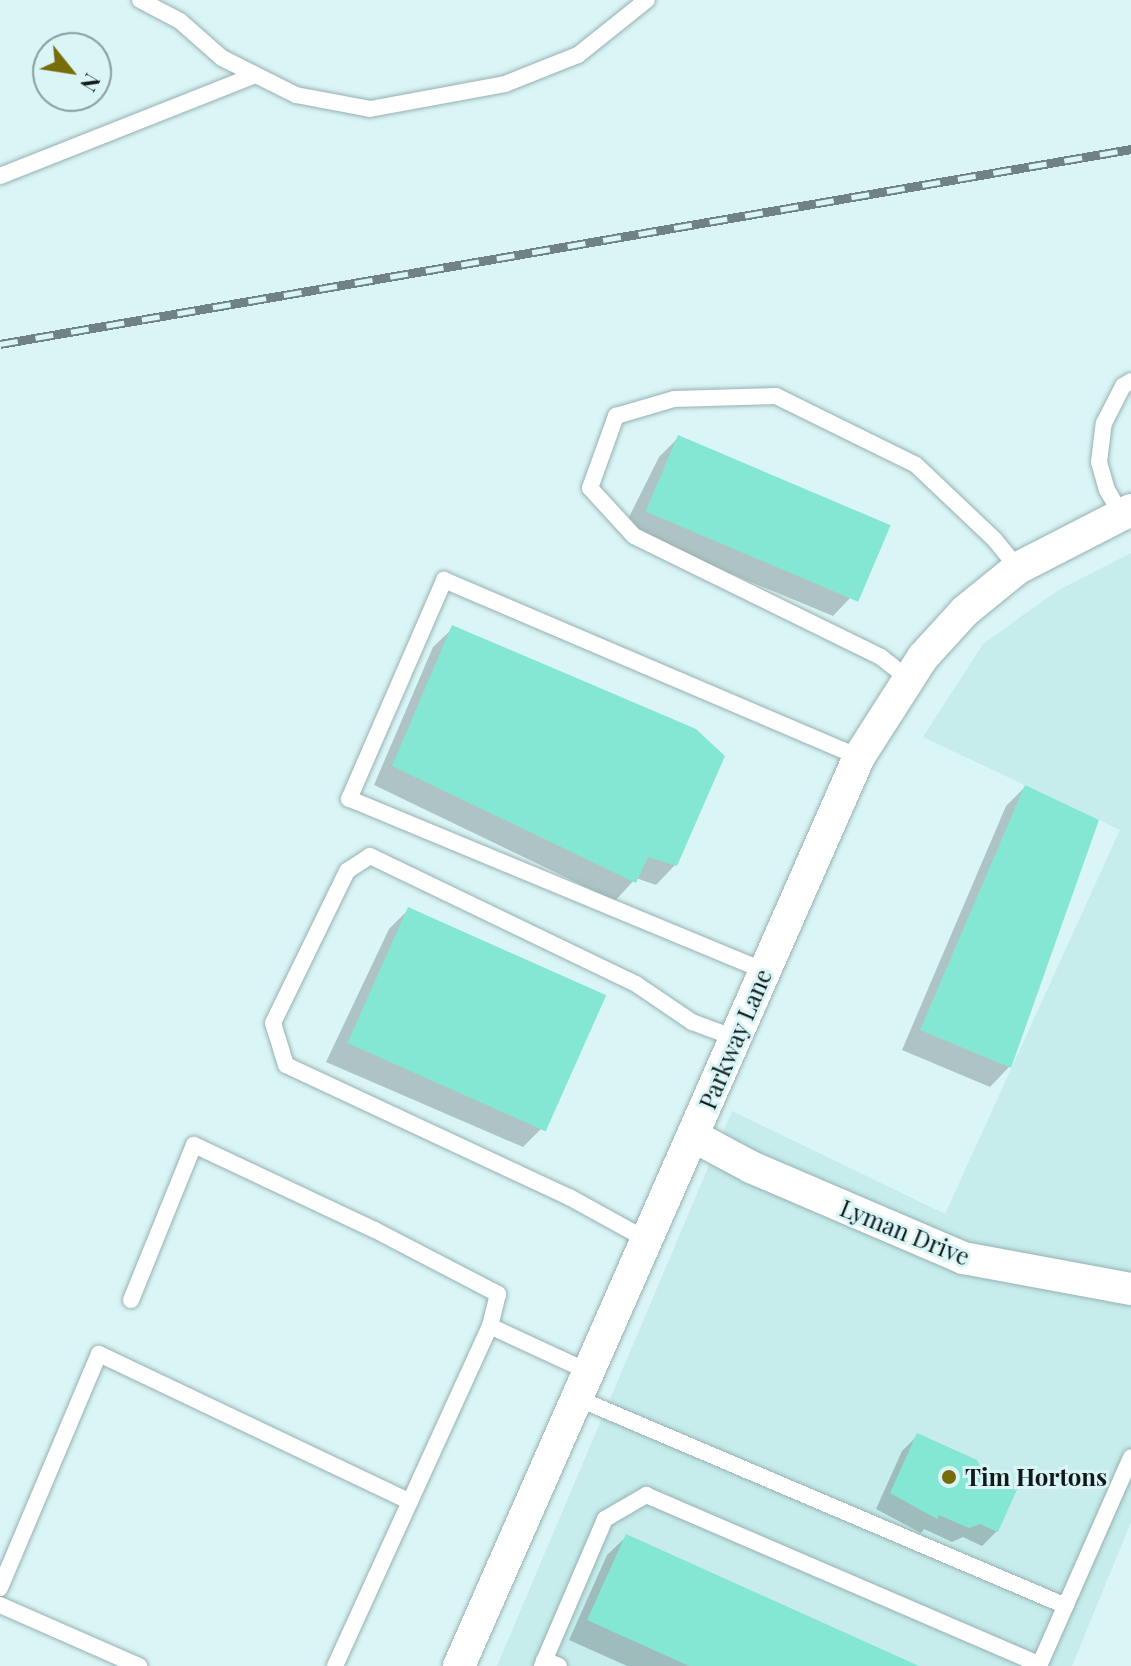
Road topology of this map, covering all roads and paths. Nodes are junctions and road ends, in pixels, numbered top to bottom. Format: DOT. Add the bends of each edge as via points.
graph roads {
  1 [pos="140,0"];
  2 [pos="647,0"];
  3 [pos="255,75"];
  4 [pos="0,176"];
  5 [pos="1131,381"];
  6 [pos="1126,512"];
  7 [pos="1018,568"];
  8 [pos="909,679"];
  9 [pos="859,757"];
  10 [pos="765,971"];
  11 [pos="735,1038"];
  12 [pos="693,1136"];
  13 [pos="647,1240"];
  14 [pos="1131,1289"];
  15 [pos="131,1300"];
  16 [pos="490,1326"];
  17 [pos="583,1385"];
  18 [pos="1131,1457"];
  19 [pos="410,1502"];
  20 [pos="0,1588"];
  21 [pos="0,1605"];
  22 [pos="1066,1606"];
  23 [pos="548,1664"];
  24 [pos="1040,1665"];
  25 [pos="139,1666"];
  26 [pos="335,1666"];
  27 [pos="459,1666"];
  1 -- 3 [label="lane" via="180,21 222,58"];
  2 -- 3 [label="lane" via="578,55 505,84 370,109 296,95"];
  3 -- 4 [label="lane"];
  5 -- 6 [label="lane" via="1123,386 1104,423 1099,462 1107,490"];
  6 -- 7 [label="street, Parkway Lane"];
  7 -- 8 [label="street, Parkway Lane" via="952,623"];
  7 -- 8 [label="lane" via="916,465 776,396 674,399 616,416 590,488 634,536 881,657"];
  8 -- 9 [label="street, Parkway Lane"];
  9 -- 10 [label="street, Parkway Lane"];
  9 -- 10 [label="lane" via="444,580 349,799"];
  10 -- 11 [label="street, Parkway Lane"];
  11 -- 12 [label="street, Parkway Lane"];
  11 -- 13 [label="lane" via="692,1022 636,984 370,856 347,871 273,1023 286,1065 569,1197"];
  12 -- 13 [label="street, Parkway Lane"];
  12 -- 14 [label="street, Lyman Drive" via="805,1191 963,1258"];
  13 -- 17 [label="street, Parkway Lane"];
  15 -- 16 [label="lane" via="194,1145 498,1294"];
  16 -- 17 [label="lane"];
  16 -- 19 [label="lane"];
  17 -- 22 [label="lane"];
  17 -- 27 [label="street, Parkway Lane"];
  18 -- 22 [label="lane"];
  19 -- 20 [label="lane" via="99,1354"];
  19 -- 26 [label="lane"];
  21 -- 25 [label="lane"];
  22 -- 24 [label="lane"];
  23 -- 24 [label="lane" via="605,1519 646,1495"];
}
